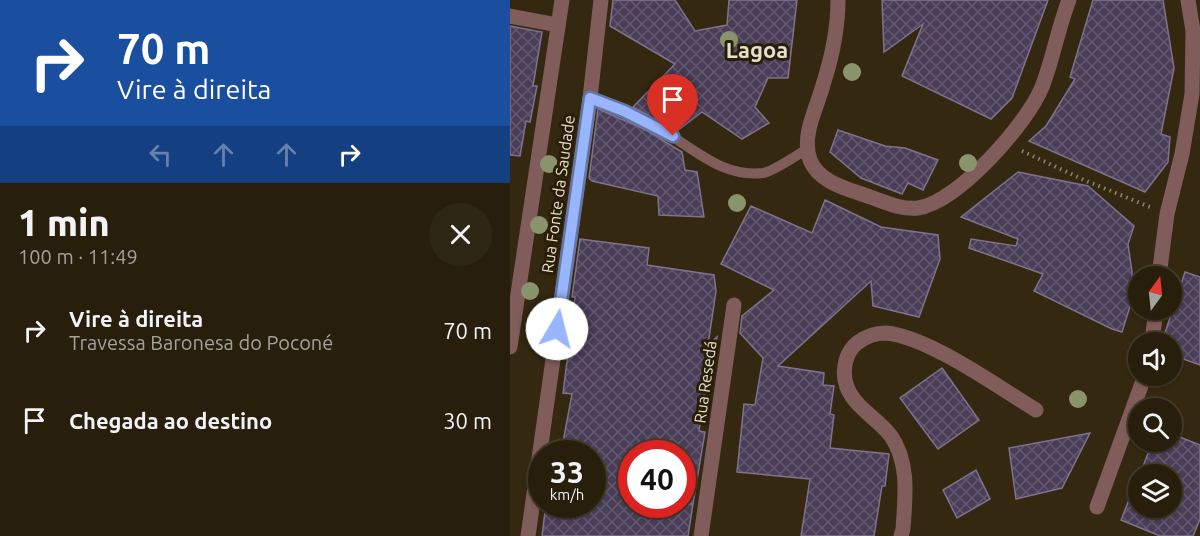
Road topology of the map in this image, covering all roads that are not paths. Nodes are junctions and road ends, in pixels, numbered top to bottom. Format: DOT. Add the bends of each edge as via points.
graph roads {
  1 [pos="562,0"];
  2 [pos="601,0"];
  3 [pos="838,0"];
  4 [pos="1069,0"];
  5 [pos="1188,0"];
  6 [pos="510,16"];
  7 [pos="558,25"];
  8 [pos="590,98"];
  9 [pos="808,149"];
  10 [pos="1160,266"];
  11 [pos="734,305"];
  12 [pos="510,347"];
  13 [pos="1141,386"];
  14 [pos="1036,410"];
  15 [pos="1097,507"];
  16 [pos="528,536"];
  17 [pos="701,536"];
  18 [pos="901,536"];
  1 -- 7 [label="street, Rua Fonte da Saudade"];
  2 -- 8 [label="street, Rua Fonte da Saudade"];
  3 -- 9 [label="street" via="835,40 808,132"];
  4 -- 9 [label="street" via="1041,88 1005,143 980,169 938,200 909,209 873,198 823,177 810,160"];
  5 -- 10 [label="street" via="1193,31 1192,94"];
  6 -- 7 [label="street"];
  7 -- 12 [label="street, Rua Fonte da Saudade"];
  8 -- 9 [label="lane" via="658,128 737,173 766,173"];
  8 -- 16 [label="street, Rua Fonte da Saudade"];
  11 -- 17 [label="street, Rua Resedá"];
  13 -- 15 [label="street"];
  14 -- 18 [label="street" via="938,351 903,336 869,335 856,345 845,364 845,381 856,402 890,435 898,450 906,483"];
}
